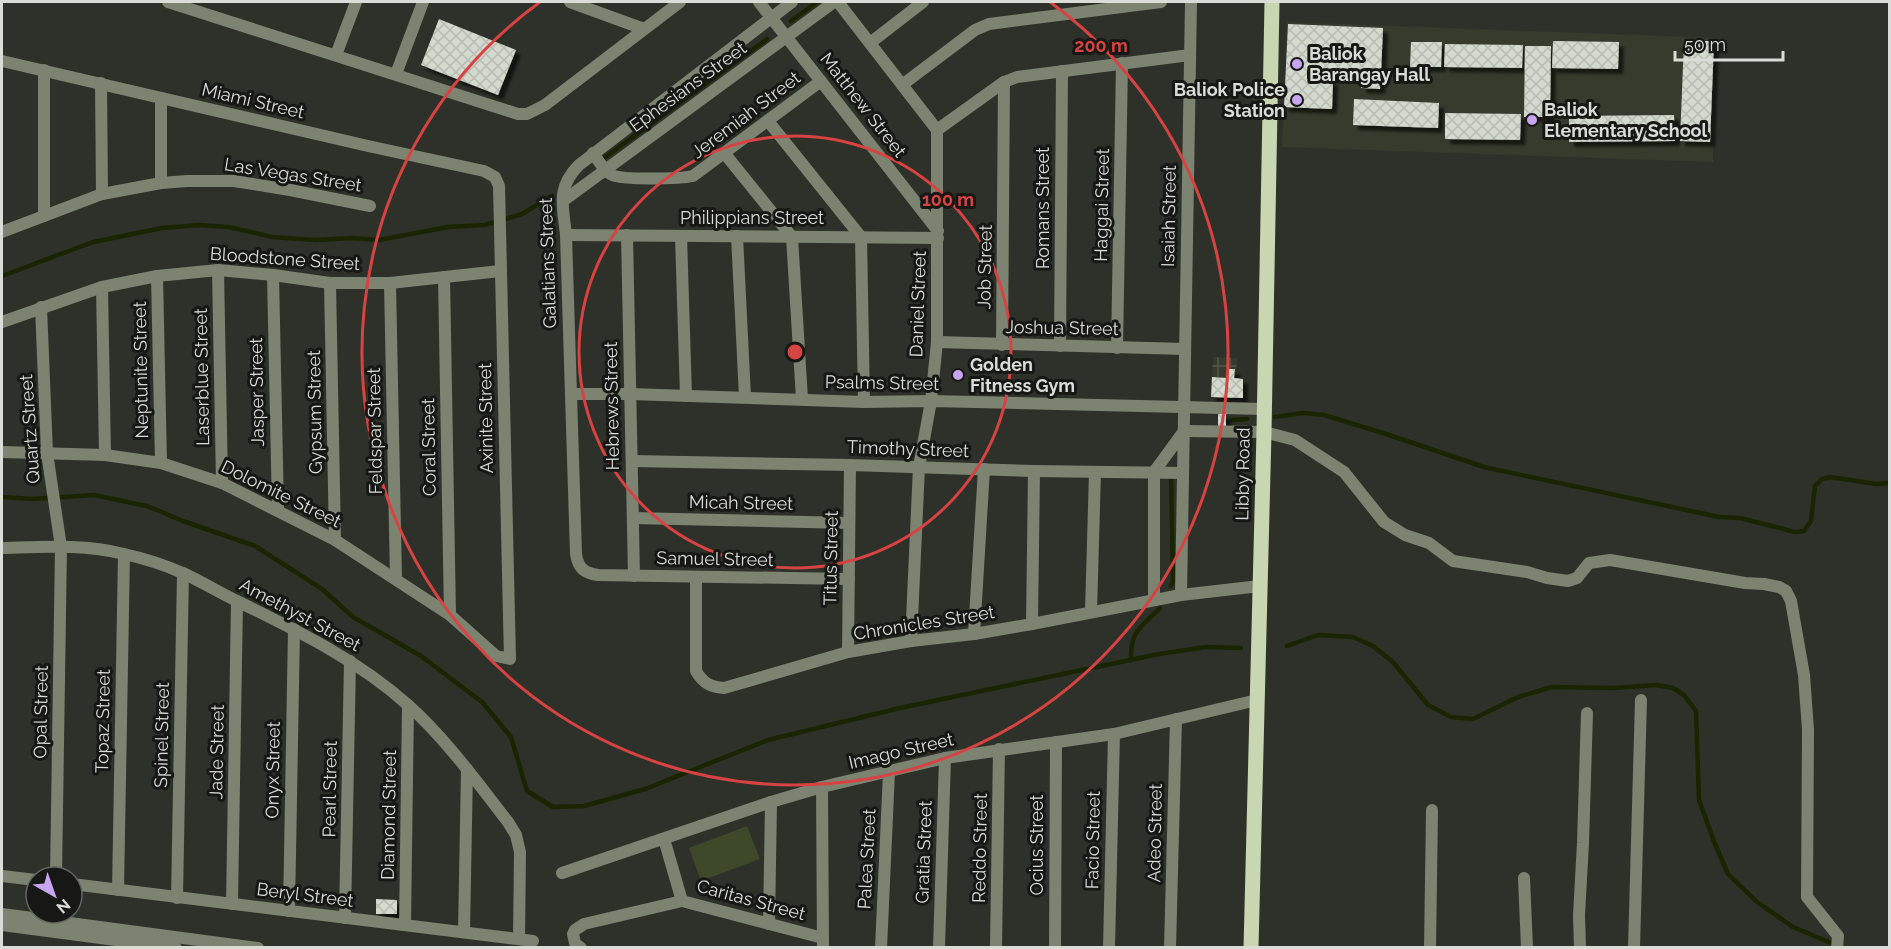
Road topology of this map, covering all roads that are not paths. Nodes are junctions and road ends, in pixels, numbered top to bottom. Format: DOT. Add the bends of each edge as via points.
graph roads {
  1 [pos="168,2"];
  2 [pos="356,2"];
  3 [pos="423,2"];
  4 [pos="570,2"];
  5 [pos="680,2"];
  6 [pos="759,2"];
  7 [pos="792,2"];
  8 [pos="836,2"];
  9 [pos="923,2"];
  10 [pos="1161,2"];
  11 [pos="1191,2"];
  12 [pos="1272,2"];
  13 [pos="772,18"];
  14 [pos="644,29"];
  15 [pos="787,37"];
  16 [pos="870,43"];
  17 [pos="336,55"];
  18 [pos="1190,55"];
  19 [pos="2,61"];
  20 [pos="1122,63"];
  21 [pos="44,70"];
  22 [pos="1062,71"];
  23 [pos="396,74"];
  24 [pos="821,81"];
  25 [pos="1004,82"];
  26 [pos="101,83"];
  27 [pos="902,86"];
  28 [pos="161,98"];
  29 [pos="768,121"];
  30 [pos="937,130"];
  31 [pos="593,153"];
  32 [pos="725,154"];
  33 [pos="605,170"];
  34 [pos="495,177"];
  35 [pos="161,183"];
  36 [pos="102,194"];
  37 [pos="563,201"];
  38 [pos="370,206"];
  39 [pos="44,216"];
  40 [pos="2,232"];
  41 [pos="938,234"];
  42 [pos="566,235"];
  43 [pos="627,236"];
  44 [pos="681,236"];
  45 [pos="737,236"];
  46 [pos="792,237"];
  47 [pos="861,237"];
  48 [pos="218,270"];
  49 [pos="500,271"];
  50 [pos="273,275"];
  51 [pos="157,276"];
  52 [pos="444,277"];
  53 [pos="330,283"];
  54 [pos="390,283"];
  55 [pos="102,287"];
  56 [pos="41,308"];
  57 [pos="2,322"];
  58 [pos="937,342"];
  59 [pos="1002,345"];
  60 [pos="1060,346"];
  61 [pos="1117,348"];
  62 [pos="1185,350"];
  63 [pos="571,394"];
  64 [pos="630,394"];
  65 [pos="686,396"];
  66 [pos="745,397"];
  67 [pos="802,399"];
  68 [pos="931,401"];
  69 [pos="864,402"];
  70 [pos="1184,408"];
  71 [pos="1264,409"];
  72 [pos="1184,430"];
  73 [pos="1264,432"];
  74 [pos="2,452"];
  75 [pos="47,453"];
  76 [pos="105,454"];
  77 [pos="632,461"];
  78 [pos="161,463"];
  79 [pos="850,465"];
  80 [pos="919,467"];
  81 [pos="984,469"];
  82 [pos="1034,471"];
  83 [pos="1095,472"];
  84 [pos="1154,472"];
  85 [pos="1183,472"];
  86 [pos="222,483"];
  87 [pos="278,510"];
  88 [pos="633,518"];
  89 [pos="849,523"];
  90 [pos="335,540"];
  91 [pos="61,547"];
  92 [pos="2,548"];
  93 [pos="124,554"];
  94 [pos="583,570"];
  95 [pos="183,573"];
  96 [pos="634,576"];
  97 [pos="696,577"];
  98 [pos="396,579"];
  99 [pos="849,579"];
  100 [pos="1260,586"];
  101 [pos="1181,595"];
  102 [pos="1154,600"];
  103 [pos="237,601"];
  104 [pos="1091,612"];
  105 [pos="450,615"];
  106 [pos="1032,624"];
  107 [pos="294,629"];
  108 [pos="974,634"];
  109 [pos="911,641"];
  110 [pos="848,652"];
  111 [pos="510,659"];
  112 [pos="350,661"];
  113 [pos="1257,700"];
  114 [pos="1641,700"];
  115 [pos="408,705"];
  116 [pos="1587,713"];
  117 [pos="1176,718"];
  118 [pos="1114,734"];
  119 [pos="1056,742"];
  120 [pos="999,749"];
  121 [pos="945,758"];
  122 [pos="466,770"];
  123 [pos="889,772"];
  124 [pos="822,787"];
  125 [pos="771,802"];
  126 [pos="1432,810"];
  127 [pos="664,839"];
  128 [pos="56,865"];
  129 [pos="562,873"];
  130 [pos="2,876"];
  131 [pos="1524,878"];
  132 [pos="24,879"];
  133 [pos="84,886"];
  134 [pos="118,890"];
  135 [pos="177,897"];
  136 [pos="682,901"];
  137 [pos="232,904"];
  138 [pos="289,911"];
  139 [pos="2,914"];
  140 [pos="345,918"];
  141 [pos="769,924"];
  142 [pos="2,925"];
  143 [pos="405,925"];
  144 [pos="62,927"];
  145 [pos="464,932"];
  146 [pos="519,939"];
  147 [pos="533,941"];
  148 [pos="184,943"];
  149 [pos="577,943"];
  150 [pos="823,943"];
  151 [pos="176,948"];
  152 [pos="258,948"];
  153 [pos="881,948"];
  154 [pos="939,948"];
  155 [pos="996,948"];
  156 [pos="1055,948"];
  157 [pos="1109,948"];
  158 [pos="1170,948"];
  159 [pos="1251,948"];
  160 [pos="1430,948"];
  161 [pos="1527,948"];
  162 [pos="1580,948"];
  163 [pos="1634,948"];
  164 [pos="1837,948"];
  1 -- 17 [label="street"];
  2 -- 17 [label="street"];
  3 -- 23 [label="street"];
  4 -- 14 [label="street"];
  5 -- 14 [label="street"];
  6 -- 13 [label="street, Matthew Street"];
  7 -- 13 [label="street, Galatians Street"];
  8 -- 15 [label="street, Ephesians Street"];
  8 -- 16 [label="street"];
  9 -- 16 [label="street"];
  10 -- 27 [label="street" via="989,24 975,30"];
  11 -- 18 [label="street, Isaiah Street"];
  12 -- 71 [label="main road, Libby Road"];
  13 -- 15 [label="street, Matthew Street"];
  13 -- 31 [label="street, Galatians Street"];
  14 -- 23 [label="street" via="527,114 509,112"];
  15 -- 24 [label="street, Matthew Street"];
  15 -- 33 [label="street, Ephesians Street"];
  16 -- 27 [label="street"];
  17 -- 23 [label="street"];
  18 -- 20 [label="street"];
  18 -- 62 [label="street, Isaiah Street"];
  19 -- 21 [label="street, Miami Street"];
  20 -- 22 [label="street"];
  20 -- 61 [label="street, Haggai Street"];
  21 -- 26 [label="street, Miami Street"];
  21 -- 39 [label="street"];
  22 -- 25 [label="street"];
  22 -- 60 [label="street, Romans Street"];
  24 -- 29 [label="street, Jeremiah Street"];
  24 -- 41 [label="street, Matthew Street"];
  25 -- 30 [label="street"];
  25 -- 59 [label="street, Job Street"];
  26 -- 28 [label="street, Miami Street"];
  26 -- 36 [label="street"];
  27 -- 30 [label="street"];
  28 -- 34 [label="street, Miami Street" via="484,171"];
  28 -- 35 [label="street"];
  29 -- 32 [label="street, Jeremiah Street"];
  29 -- 47 [label="street"];
  30 -- 41 [label="street, Daniel Street"];
  31 -- 33 [label="street"];
  31 -- 37 [label="street, Galatians Street" via="566,180"];
  32 -- 33 [label="street, Jeremiah Street" via="686,178 622,177"];
  32 -- 46 [label="street"];
  33 -- 37 [label="street, Ephesians Street"];
  34 -- 49 [label="street, Axinite Street" via="500,186"];
  35 -- 36 [label="street, Las Vegas Street"];
  35 -- 38 [label="street, Las Vegas Street" via="234,181"];
  36 -- 39 [label="street, Las Vegas Street"];
  37 -- 42 [label="street, Galatians Street"];
  39 -- 40 [label="street, Las Vegas Street"];
  41 -- 47 [label="street, Philippians Street"];
  41 -- 58 [label="street, Daniel Street"];
  42 -- 43 [label="street, Philippians Street"];
  42 -- 63 [label="street, Galatians Street"];
  43 -- 44 [label="street, Philippians Street"];
  43 -- 64 [label="street, Hebrews Street"];
  44 -- 45 [label="street, Philippians Street"];
  44 -- 65 [label="street"];
  45 -- 46 [label="street, Philippians Street"];
  45 -- 66 [label="street"];
  46 -- 47 [label="street, Philippians Street"];
  46 -- 67 [label="street"];
  47 -- 69 [label="street"];
  48 -- 50 [label="street, Bloodstone Street"];
  48 -- 51 [label="street, Bloodstone Street"];
  48 -- 86 [label="street, Laserblue Street"];
  49 -- 52 [label="street, Bloodstone Street"];
  49 -- 111 [label="street, Axinite Street"];
  50 -- 53 [label="street, Bloodstone Street"];
  50 -- 87 [label="street, Jasper Street"];
  51 -- 55 [label="street, Bloodstone Street"];
  51 -- 78 [label="street, Neptunite Street"];
  52 -- 54 [label="street, Bloodstone Street"];
  52 -- 105 [label="street, Coral Street"];
  53 -- 54 [label="street, Bloodstone Street"];
  53 -- 90 [label="street, Gypsum Street"];
  54 -- 98 [label="street, Feldspar Street"];
  55 -- 56 [label="street, Bloodstone Street"];
  55 -- 76 [label="street"];
  56 -- 57 [label="street, Bloodstone Street"];
  56 -- 75 [label="street, Quartz Street"];
  58 -- 59 [label="street, Joshua Street"];
  58 -- 68 [label="street, Daniel Street"];
  59 -- 60 [label="street, Joshua Street"];
  60 -- 61 [label="street, Joshua Street"];
  61 -- 62 [label="street, Joshua Street"];
  62 -- 70 [label="street, Isaiah Street"];
  63 -- 64 [label="street, Psalms Street"];
  63 -- 94 [label="street, Galatians Street" via="576,554"];
  64 -- 65 [label="street, Psalms Street"];
  64 -- 77 [label="street, Hebrews Street"];
  65 -- 66 [label="street, Psalms Street"];
  66 -- 67 [label="street, Psalms Street"];
  67 -- 69 [label="street, Psalms Street"];
  68 -- 69 [label="street, Psalms Street"];
  68 -- 70 [label="street, Psalms Street"];
  68 -- 80 [label="street, Daniel Street"];
  70 -- 71 [label="street, Psalms Street"];
  70 -- 72 [label="street, Isaiah Street"];
  71 -- 73 [label="main road, Libby Road"];
  72 -- 73 [label="street"];
  72 -- 84 [label="street"];
  72 -- 85 [label="street, Isaiah Street"];
  73 -- 100 [label="main road, Libby Road"];
  73 -- 164 [label="street" via="1295,440 1344,471 1384,522 1429,543 1457,562 1568,580 1577,578 1589,563 1610,560 1764,584 1786,591 1791,601 1807,708 1807,897 1838,936"];
  74 -- 75 [label="street, Dolomite Street"];
  75 -- 76 [label="street, Dolomite Street"];
  75 -- 91 [label="street, Quartz Street"];
  76 -- 78 [label="street, Dolomite Street"];
  77 -- 79 [label="street, Timothy Street"];
  77 -- 88 [label="street, Hebrews Street"];
  78 -- 86 [label="street, Dolomite Street"];
  79 -- 80 [label="street, Timothy Street"];
  79 -- 89 [label="street, Titus Street"];
  80 -- 81 [label="street, Timothy Street"];
  80 -- 109 [label="street, Daniel Street"];
  81 -- 82 [label="street, Timothy Street"];
  81 -- 108 [label="street"];
  82 -- 83 [label="street, Timothy Street"];
  82 -- 106 [label="street"];
  83 -- 84 [label="street, Timothy Street"];
  83 -- 104 [label="street"];
  84 -- 85 [label="street, Timothy Street"];
  84 -- 102 [label="street"];
  85 -- 101 [label="street, Isaiah Street"];
  86 -- 87 [label="street, Dolomite Street"];
  87 -- 90 [label="street, Dolomite Street"];
  88 -- 89 [label="street, Micah Street"];
  88 -- 96 [label="street, Hebrews Street"];
  89 -- 99 [label="street, Titus Street"];
  90 -- 98 [label="street, Dolomite Street"];
  91 -- 92 [label="street, Amethyst Street"];
  91 -- 93 [label="street, Amethyst Street"];
  91 -- 128 [label="street, Opal Street"];
  93 -- 95 [label="street, Amethyst Street"];
  93 -- 134 [label="street, Topaz Street"];
  94 -- 96 [label="street, Samuel Street" via="598,575"];
  95 -- 103 [label="street, Amethyst Street"];
  95 -- 135 [label="street, Spinel Street"];
  96 -- 97 [label="street, Samuel Street"];
  97 -- 99 [label="street, Samuel Street"];
  97 -- 110 [label="street, Chronicles Street" via="696,671 713,687 732,686"];
  98 -- 105 [label="street, Dolomite Street"];
  99 -- 110 [label="street, Titus Street"];
  100 -- 101 [label="street, Chronicles Street"];
  100 -- 113 [label="main road, Libby Road"];
  101 -- 102 [label="street, Chronicles Street"];
  102 -- 104 [label="street, Chronicles Street"];
  103 -- 107 [label="street, Amethyst Street"];
  103 -- 137 [label="street, Jade Street"];
  104 -- 106 [label="street, Chronicles Street"];
  105 -- 111 [label="street, Dolomite Street" via="496,656"];
  106 -- 108 [label="street, Chronicles Street"];
  107 -- 112 [label="street, Amethyst Street"];
  107 -- 138 [label="street, Onyx Street"];
  108 -- 109 [label="street, Chronicles Street"];
  109 -- 110 [label="street, Chronicles Street"];
  112 -- 115 [label="street, Amethyst Street"];
  112 -- 140 [label="street, Pearl Street"];
  113 -- 117 [label="street, Imago Street"];
  113 -- 159 [label="main road, Libby Road"];
  114 -- 163 [label="street"];
  115 -- 122 [label="street, Amethyst Street"];
  115 -- 143 [label="street, Diamond Street"];
  116 -- 162 [label="street"];
  117 -- 118 [label="street, Imago Street"];
  117 -- 158 [label="street, Adeo Street"];
  118 -- 119 [label="street, Imago Street"];
  118 -- 157 [label="street, Facio Street"];
  119 -- 120 [label="street, Imago Street"];
  119 -- 156 [label="street, Ocius Street"];
  120 -- 121 [label="street, Imago Street"];
  120 -- 155 [label="street, Reddo Street"];
  121 -- 123 [label="street, Imago Street"];
  121 -- 154 [label="street, Gratia Street"];
  122 -- 145 [label="street"];
  122 -- 146 [label="street, Amethyst Street" via="516,835 520,852"];
  123 -- 124 [label="street, Imago Street"];
  123 -- 153 [label="street, Palea Street"];
  124 -- 125 [label="street, Imago Street"];
  124 -- 150 [label="street"];
  125 -- 127 [label="street, Imago Street"];
  125 -- 141 [label="street"];
  126 -- 160 [label="street"];
  127 -- 129 [label="street, Imago Street"];
  127 -- 136 [label="street"];
  130 -- 132 [label="street"];
  131 -- 161 [label="street"];
  133 -- 134 [label="street, Beryl Street"];
  134 -- 135 [label="street, Beryl Street"];
  135 -- 137 [label="street, Beryl Street"];
  136 -- 141 [label="street, Caritas Street"];
  136 -- 149 [label="street, Caritas Street" via="584,924 575,930"];
  137 -- 138 [label="street, Beryl Street"];
  138 -- 140 [label="street, Beryl Street"];
  139 -- 144 [label="street"];
  140 -- 143 [label="street, Beryl Street"];
  141 -- 150 [label="street, Caritas Street"];
  142 -- 144 [label="street"];
  143 -- 145 [label="street, Beryl Street"];
  144 -- 148 [label="street"];
  144 -- 151 [label="street"];
  145 -- 146 [label="street, Beryl Street"];
  146 -- 147 [label="street, Beryl Street"];
  148 -- 152 [label="street"];
}
